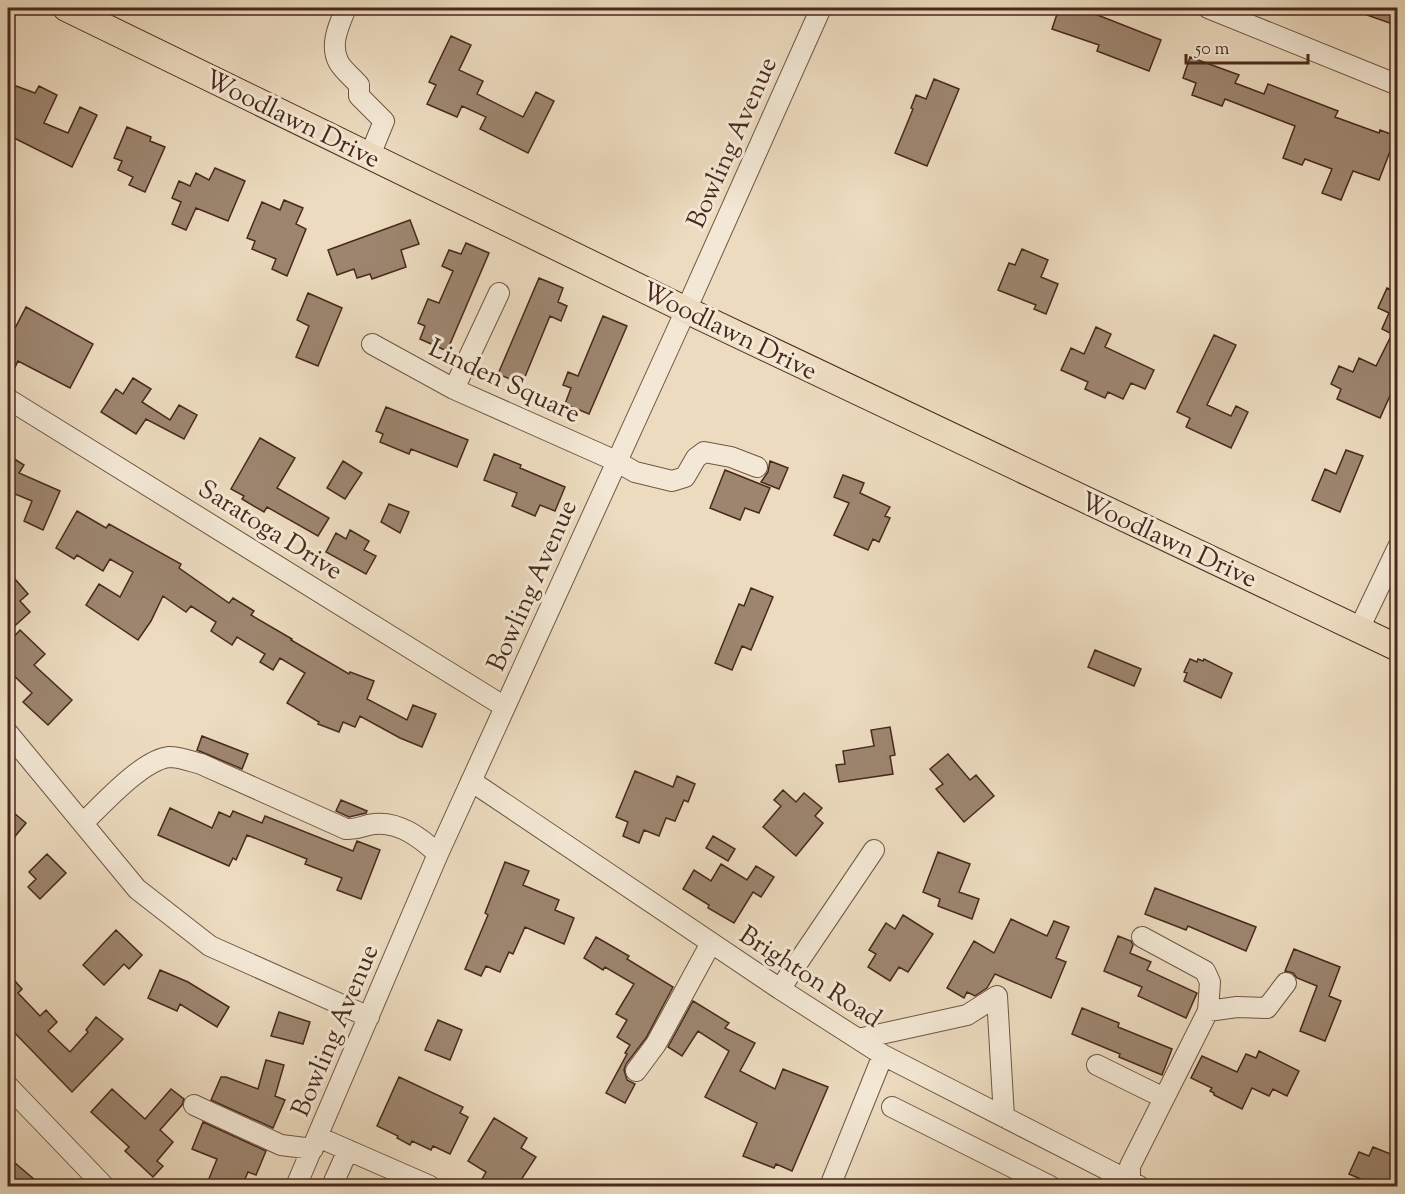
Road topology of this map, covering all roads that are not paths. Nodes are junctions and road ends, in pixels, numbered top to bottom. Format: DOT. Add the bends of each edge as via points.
graph roads {
  1 [pos="66,8"];
  2 [pos="346,8"];
  3 [pos="821,8"];
  4 [pos="1208,8"];
  5 [pos="1398,85"];
  6 [pos="370,155"];
  7 [pos="499,293"];
  8 [pos="686,309"];
  9 [pos="372,345"];
  10 [pos="454,389"];
  11 [pos="8,399"];
  12 [pos="616,461"];
  13 [pos="757,467"];
  14 [pos="1398,547"];
  15 [pos="1359,629"];
  16 [pos="1398,648"];
  17 [pos="505,707"];
  18 [pos="8,733"];
  19 [pos="471,781"];
  20 [pos="83,823"];
  21 [pos="874,849"];
  22 [pos="438,854"];
  23 [pos="1142,937"];
  24 [pos="711,943"];
  25 [pos="1286,983"];
  26 [pos="780,989"];
  27 [pos="1208,1011"];
  28 [pos="369,1017"];
  29 [pos="858,1039"];
  30 [pos="884,1055"];
  31 [pos="1097,1065"];
  32 [pos="636,1071"];
  33 [pos="8,1086"];
  34 [pos="1164,1098"];
  35 [pos="194,1105"];
  36 [pos="892,1107"];
  37 [pos="1004,1117"];
  38 [pos="315,1143"];
  39 [pos="348,1150"];
  40 [pos="1132,1185"];
  41 [pos="104,1186"];
  42 [pos="296,1186"];
  43 [pos="332,1186"];
  44 [pos="430,1186"];
  45 [pos="831,1186"];
  46 [pos="1050,1186"];
  1 -- 6 [label="main road, Woodlawn Drive"];
  2 -- 6 [label="street" via="334,39 339,63 359,85 359,96 384,121"];
  3 -- 8 [label="street, Bowling Avenue"];
  4 -- 5 [label="street"];
  6 -- 8 [label="main road, Woodlawn Drive"];
  7 -- 10 [label="street"];
  8 -- 12 [label="street, Bowling Avenue"];
  8 -- 15 [label="main road, Woodlawn Drive"];
  9 -- 10 [label="street, Linden Square"];
  10 -- 12 [label="street, Linden Square"];
  11 -- 17 [label="street, Saratoga Drive"];
  12 -- 13 [label="street, Linden Square" via="635,472 672,481 685,477 704,452"];
  12 -- 17 [label="street, Bowling Avenue"];
  14 -- 15 [label="street"];
  15 -- 16 [label="main road, Woodlawn Drive"];
  17 -- 19 [label="street, Bowling Avenue"];
  18 -- 20 [label="street"];
  19 -- 22 [label="street, Bowling Avenue"];
  19 -- 24 [label="street, Brighton Road"];
  20 -- 22 [label="street" via="126,781 165,758 179,757 346,829 395,824"];
  20 -- 28 [label="street" via="137,889 210,946"];
  21 -- 26 [label="street"];
  22 -- 28 [label="street, Bowling Avenue"];
  23 -- 27 [label="street" via="1205,970 1210,982"];
  24 -- 26 [label="street, Brighton Road"];
  24 -- 32 [label="street" via="656,1044"];
  25 -- 27 [label="street" via="1267,1008 1237,1006"];
  26 -- 29 [label="street, Brighton Road"];
  27 -- 34 [label="street"];
  28 -- 38 [label="street, Bowling Avenue"];
  29 -- 30 [label="street, Brighton Road"];
  29 -- 37 [label="street" via="967,1015 997,996"];
  30 -- 37 [label="street, Brighton Road"];
  30 -- 45 [label="street"];
  31 -- 34 [label="street"];
  33 -- 41 [label="street"];
  34 -- 40 [label="street" via="1130,1166"];
  35 -- 38 [label="street" via="281,1145"];
  36 -- 46 [label="street"];
  37 -- 40 [label="street, Brighton Road"];
  38 -- 39 [label="street"];
  38 -- 42 [label="street, Bowling Avenue"];
  39 -- 43 [label="street"];
  39 -- 44 [label="street"];
}
